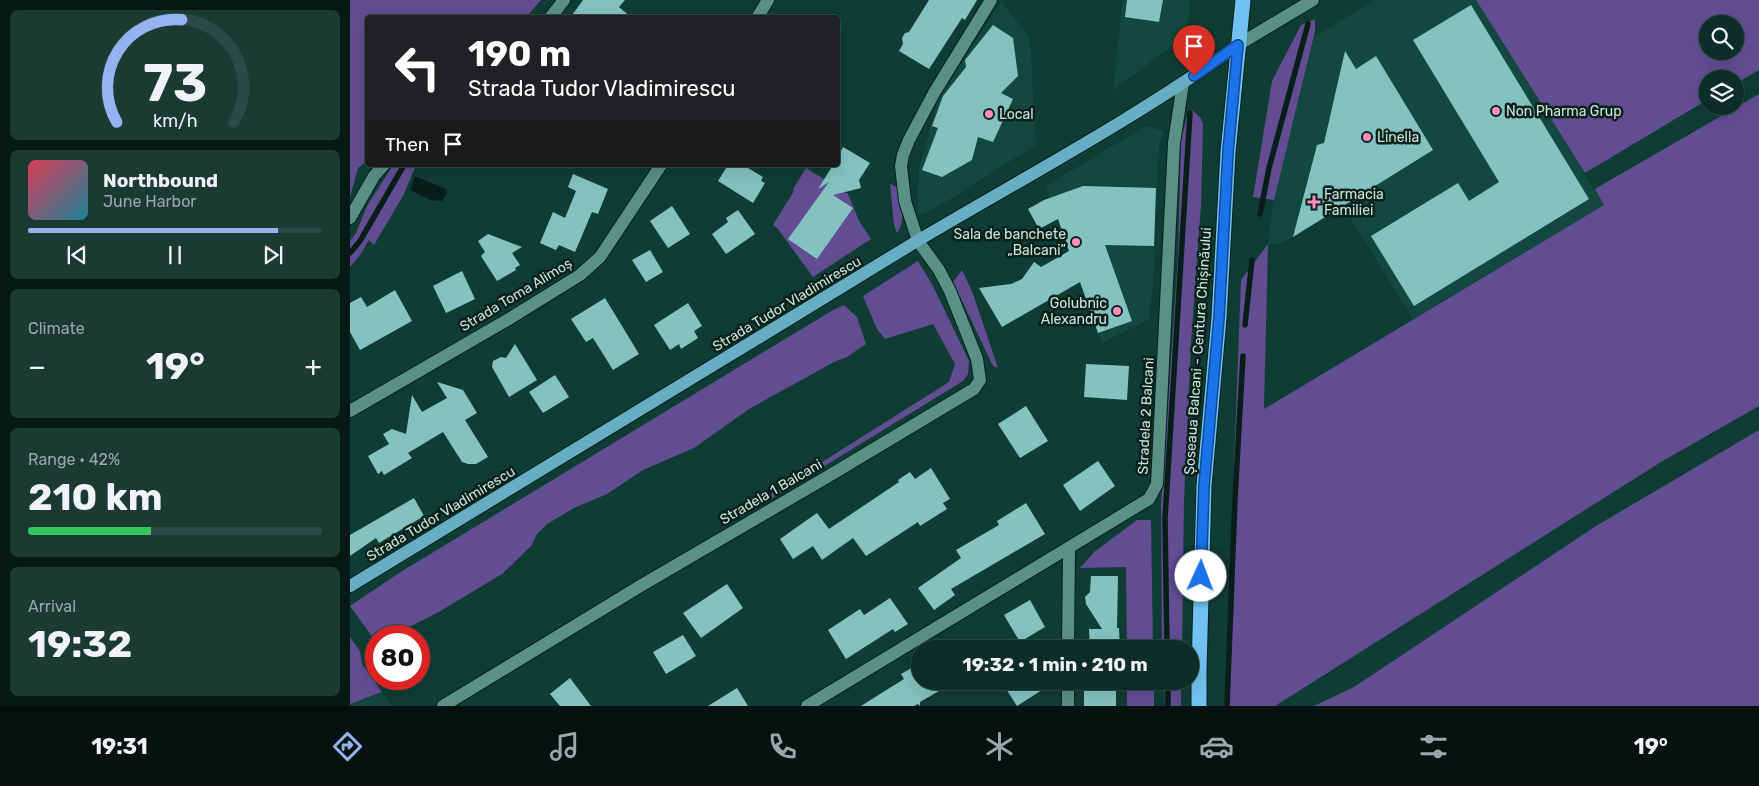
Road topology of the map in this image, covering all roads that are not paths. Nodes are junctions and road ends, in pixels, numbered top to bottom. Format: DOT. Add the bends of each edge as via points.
graph roads {
  1 [pos="564,0"];
  2 [pos="768,0"];
  3 [pos="991,0"];
  4 [pos="1243,0"];
  5 [pos="1313,0"];
  6 [pos="552,15"];
  7 [pos="759,15"];
  8 [pos="1238,45"];
  9 [pos="1183,83"];
  10 [pos="382,167"];
  11 [pos="660,167"];
  12 [pos="350,218"];
  13 [pos="918,241"];
  14 [pos="350,411"];
  15 [pos="1069,549"];
  16 [pos="350,586"];
  17 [pos="1068,640"];
  18 [pos="1068,690"];
  19 [pos="443,706"];
  20 [pos="807,706"];
  21 [pos="1068,706"];
  22 [pos="1199,706"];
  1 -- 6 [label="street"];
  2 -- 7 [label="street"];
  3 -- 13 [label="street, Stradela 1 Balcani" via="934,93 903,155 905,200"];
  4 -- 8 [label="highway, Șoseaua Balcani - Centura Chișinăului"];
  5 -- 8 [label="street"];
  8 -- 9 [label="main road, Strada Tudor Vladimirescu"];
  8 -- 22 [label="highway, Șoseaua Balcani - Centura Chișinăului" via="1204,486"];
  9 -- 13 [label="main road, Strada Tudor Vladimirescu"];
  9 -- 15 [label="street, Stradela 2 Balcani" via="1174,143 1157,484 1149,499"];
  10 -- 12 [label="street"];
  11 -- 14 [label="street, Strada Toma Alimoș" via="600,258 580,275"];
  13 -- 16 [label="main road, Strada Tudor Vladimirescu"];
  13 -- 19 [label="street, Stradela 1 Balcani" via="943,277 977,359 980,380 974,389"];
  15 -- 17 [label="street"];
  15 -- 20 [label="street, Stradela 2 Balcani"];
  18 -- 21 [label="street"];
}
